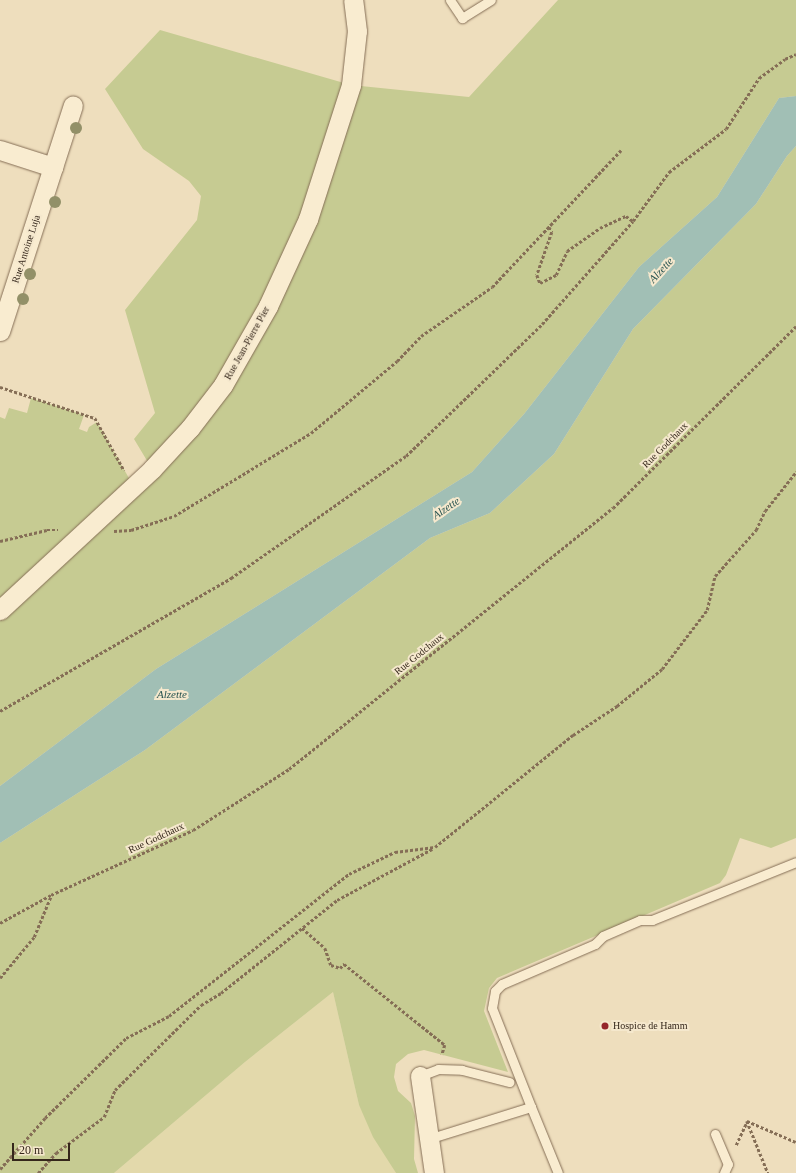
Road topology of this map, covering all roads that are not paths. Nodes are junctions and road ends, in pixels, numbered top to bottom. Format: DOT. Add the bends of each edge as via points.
graph roads {
  1 [pos="353,0"];
  2 [pos="450,0"];
  3 [pos="491,0"];
  4 [pos="73,105"];
  5 [pos="0,150"];
  6 [pos="53,167"];
  7 [pos="0,331"];
  8 [pos="0,610"];
  9 [pos="796,862"];
  10 [pos="420,1076"];
  11 [pos="509,1082"];
  12 [pos="532,1107"];
  13 [pos="714,1134"];
  14 [pos="428,1140"];
  15 [pos="434,1173"];
  16 [pos="558,1173"];
  17 [pos="724,1173"];
  1 -- 8 [label="street, Rue Jean-Pierre Pier" via="357,31 351,85 308,220 268,306 223,385 190,428 134,487"];
  2 -- 3 [label="lane" via="462,18"];
  4 -- 6 [label="street, Rue Antoine Luja"];
  5 -- 6 [label="street"];
  6 -- 7 [label="street, Rue Antoine Luja"];
  9 -- 12 [label="lane" via="652,920 640,920 603,936 595,944 502,984 495,991 492,1008"];
  10 -- 11 [label="lane" via="438,1068 462,1070"];
  10 -- 14 [label="street"];
  12 -- 14 [label="lane"];
  12 -- 16 [label="lane"];
  13 -- 17 [label="lane" via="728,1164"];
  14 -- 15 [label="street"];
}
